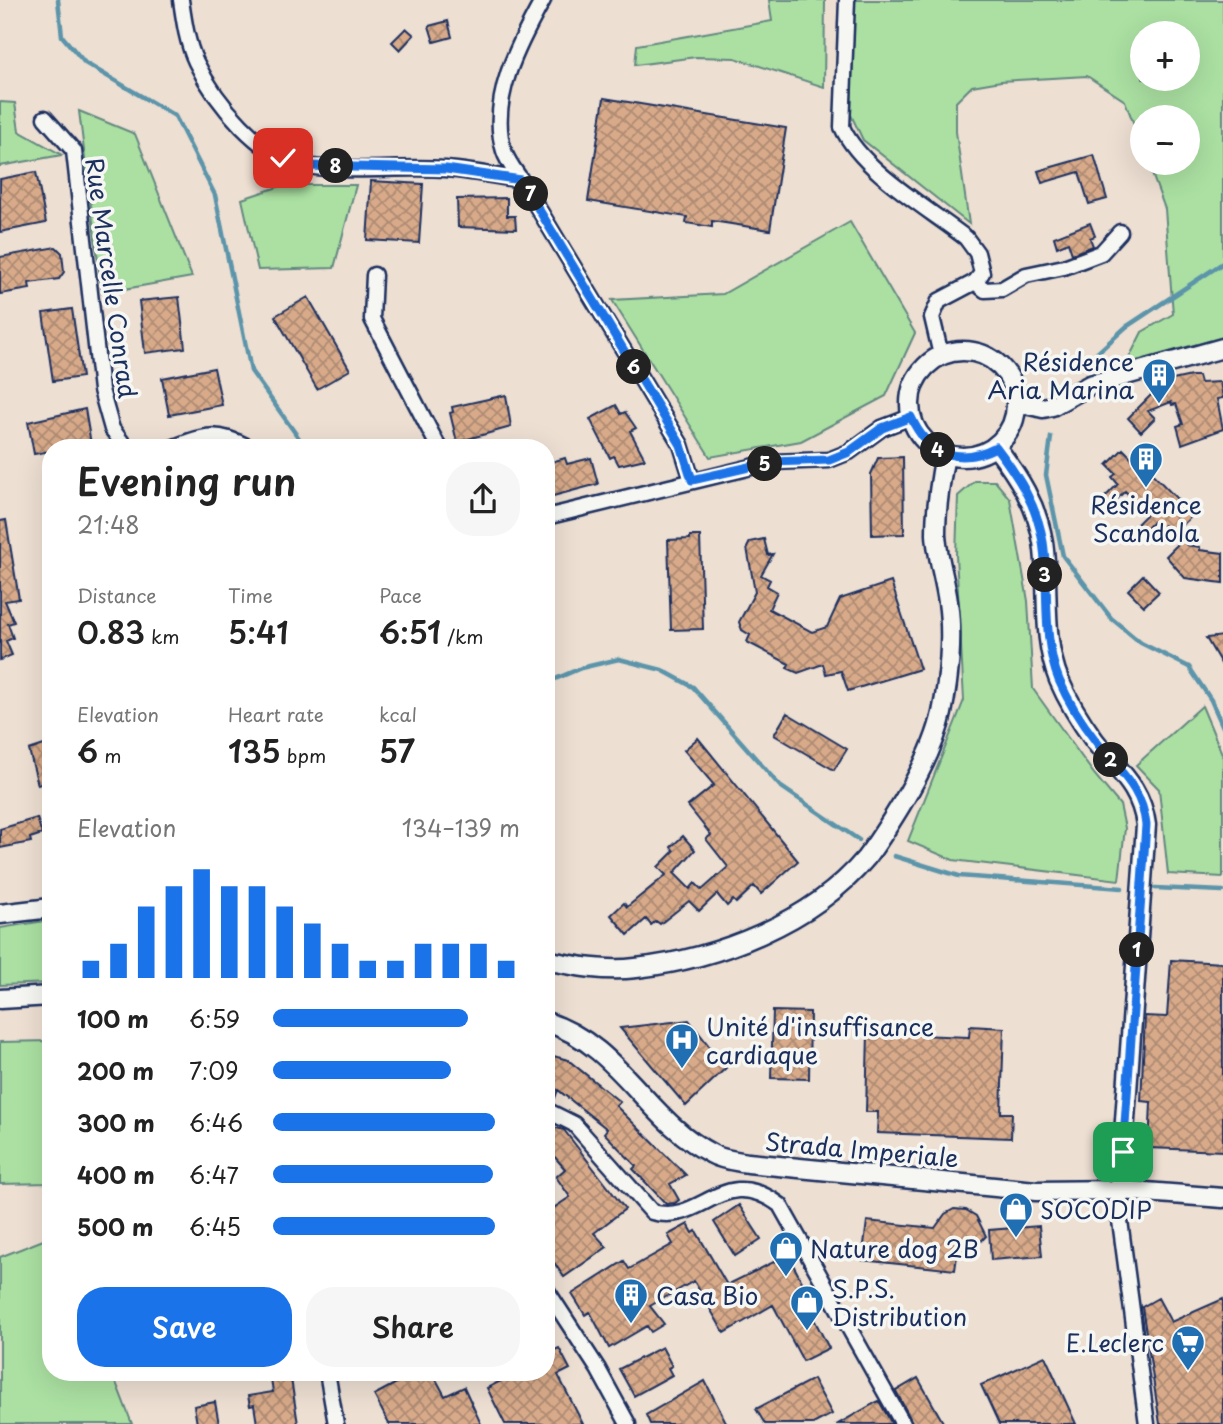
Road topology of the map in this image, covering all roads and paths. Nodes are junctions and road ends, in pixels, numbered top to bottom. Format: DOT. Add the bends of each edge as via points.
graph roads {
  1 [pos="181,0"];
  2 [pos="543,0"];
  3 [pos="848,0"];
  4 [pos="45,118"];
  5 [pos="521,180"];
  6 [pos="1120,232"];
  7 [pos="374,275"];
  8 [pos="975,282"];
  9 [pos="1223,348"];
  10 [pos="941,355"];
  11 [pos="1017,402"];
  12 [pos="911,417"];
  13 [pos="119,439"];
  14 [pos="194,439"];
  15 [pos="233,439"];
  16 [pos="434,439"];
  17 [pos="996,447"];
  18 [pos="945,455"];
  19 [pos="692,480"];
  20 [pos="555,515"];
  21 [pos="42,909"];
  22 [pos="0,914"];
  23 [pos="555,962"];
  24 [pos="42,997"];
  25 [pos="0,999"];
  26 [pos="555,1026"];
  27 [pos="555,1114"];
  28 [pos="1121,1190"];
  29 [pos="1223,1198"];
  30 [pos="555,1303"];
  31 [pos="329,1381"];
  32 [pos="336,1424"];
  33 [pos="628,1424"];
  34 [pos="903,1424"];
  35 [pos="1147,1424"];
  1 -- 5 [label="street" via="197,63 220,100 253,139 283,158 306,166 446,169"];
  2 -- 5 [label="street" via="505,81 500,134 504,154"];
  3 -- 8 [label="street" via="842,127 846,136 881,173 966,238 977,253 982,273"];
  4 -- 13 [label="street, Rue Marcelle Conrad" via="74,151 101,390"];
  5 -- 19 [label="street" via="681,445"];
  6 -- 8 [label="street" via="1101,253 1026,275 1002,289 985,290"];
  7 -- 16 [label="street" via="372,319"];
  8 -- 10 [label="street" via="939,301 932,317"];
  9 -- 11 [label="street" via="1090,385 1052,406"];
  10 -- 11 [label="street" via="975,352 991,359 1009,378"];
  10 -- 12 [label="street" via="915,381"];
  11 -- 17 [label="street" via="1015,419"];
  12 -- 18 [label="street" via="918,433"];
  12 -- 19 [label="street" via="882,428 829,460 772,462"];
  14 -- 15 [label="street"];
  17 -- 18 [label="street" via="962,458"];
  17 -- 28 [label="street" via="1021,480 1043,541 1049,648 1059,679 1094,740 1143,804 1146,825"];
  18 -- 23 [label="street" via="936,537 949,605 942,714 920,772 864,859 827,895 788,920 688,959 633,969"];
  19 -- 20 [label="street"];
  21 -- 22 [label="street"];
  24 -- 25 [label="street"];
  26 -- 28 [label="street, Strada Imperiale" via="583,1038 607,1056 684,1137 714,1156 1036,1191"];
  27 -- 34 [label="street" via="574,1124 652,1212 663,1215 687,1209 739,1188 762,1192 780,1205"];
  28 -- 29 [label="street, Strada Imperiale"];
  28 -- 35 [label="street" via="1119,1213"];
  30 -- 33 [label="street"];
  31 -- 32 [label="street"];
}
